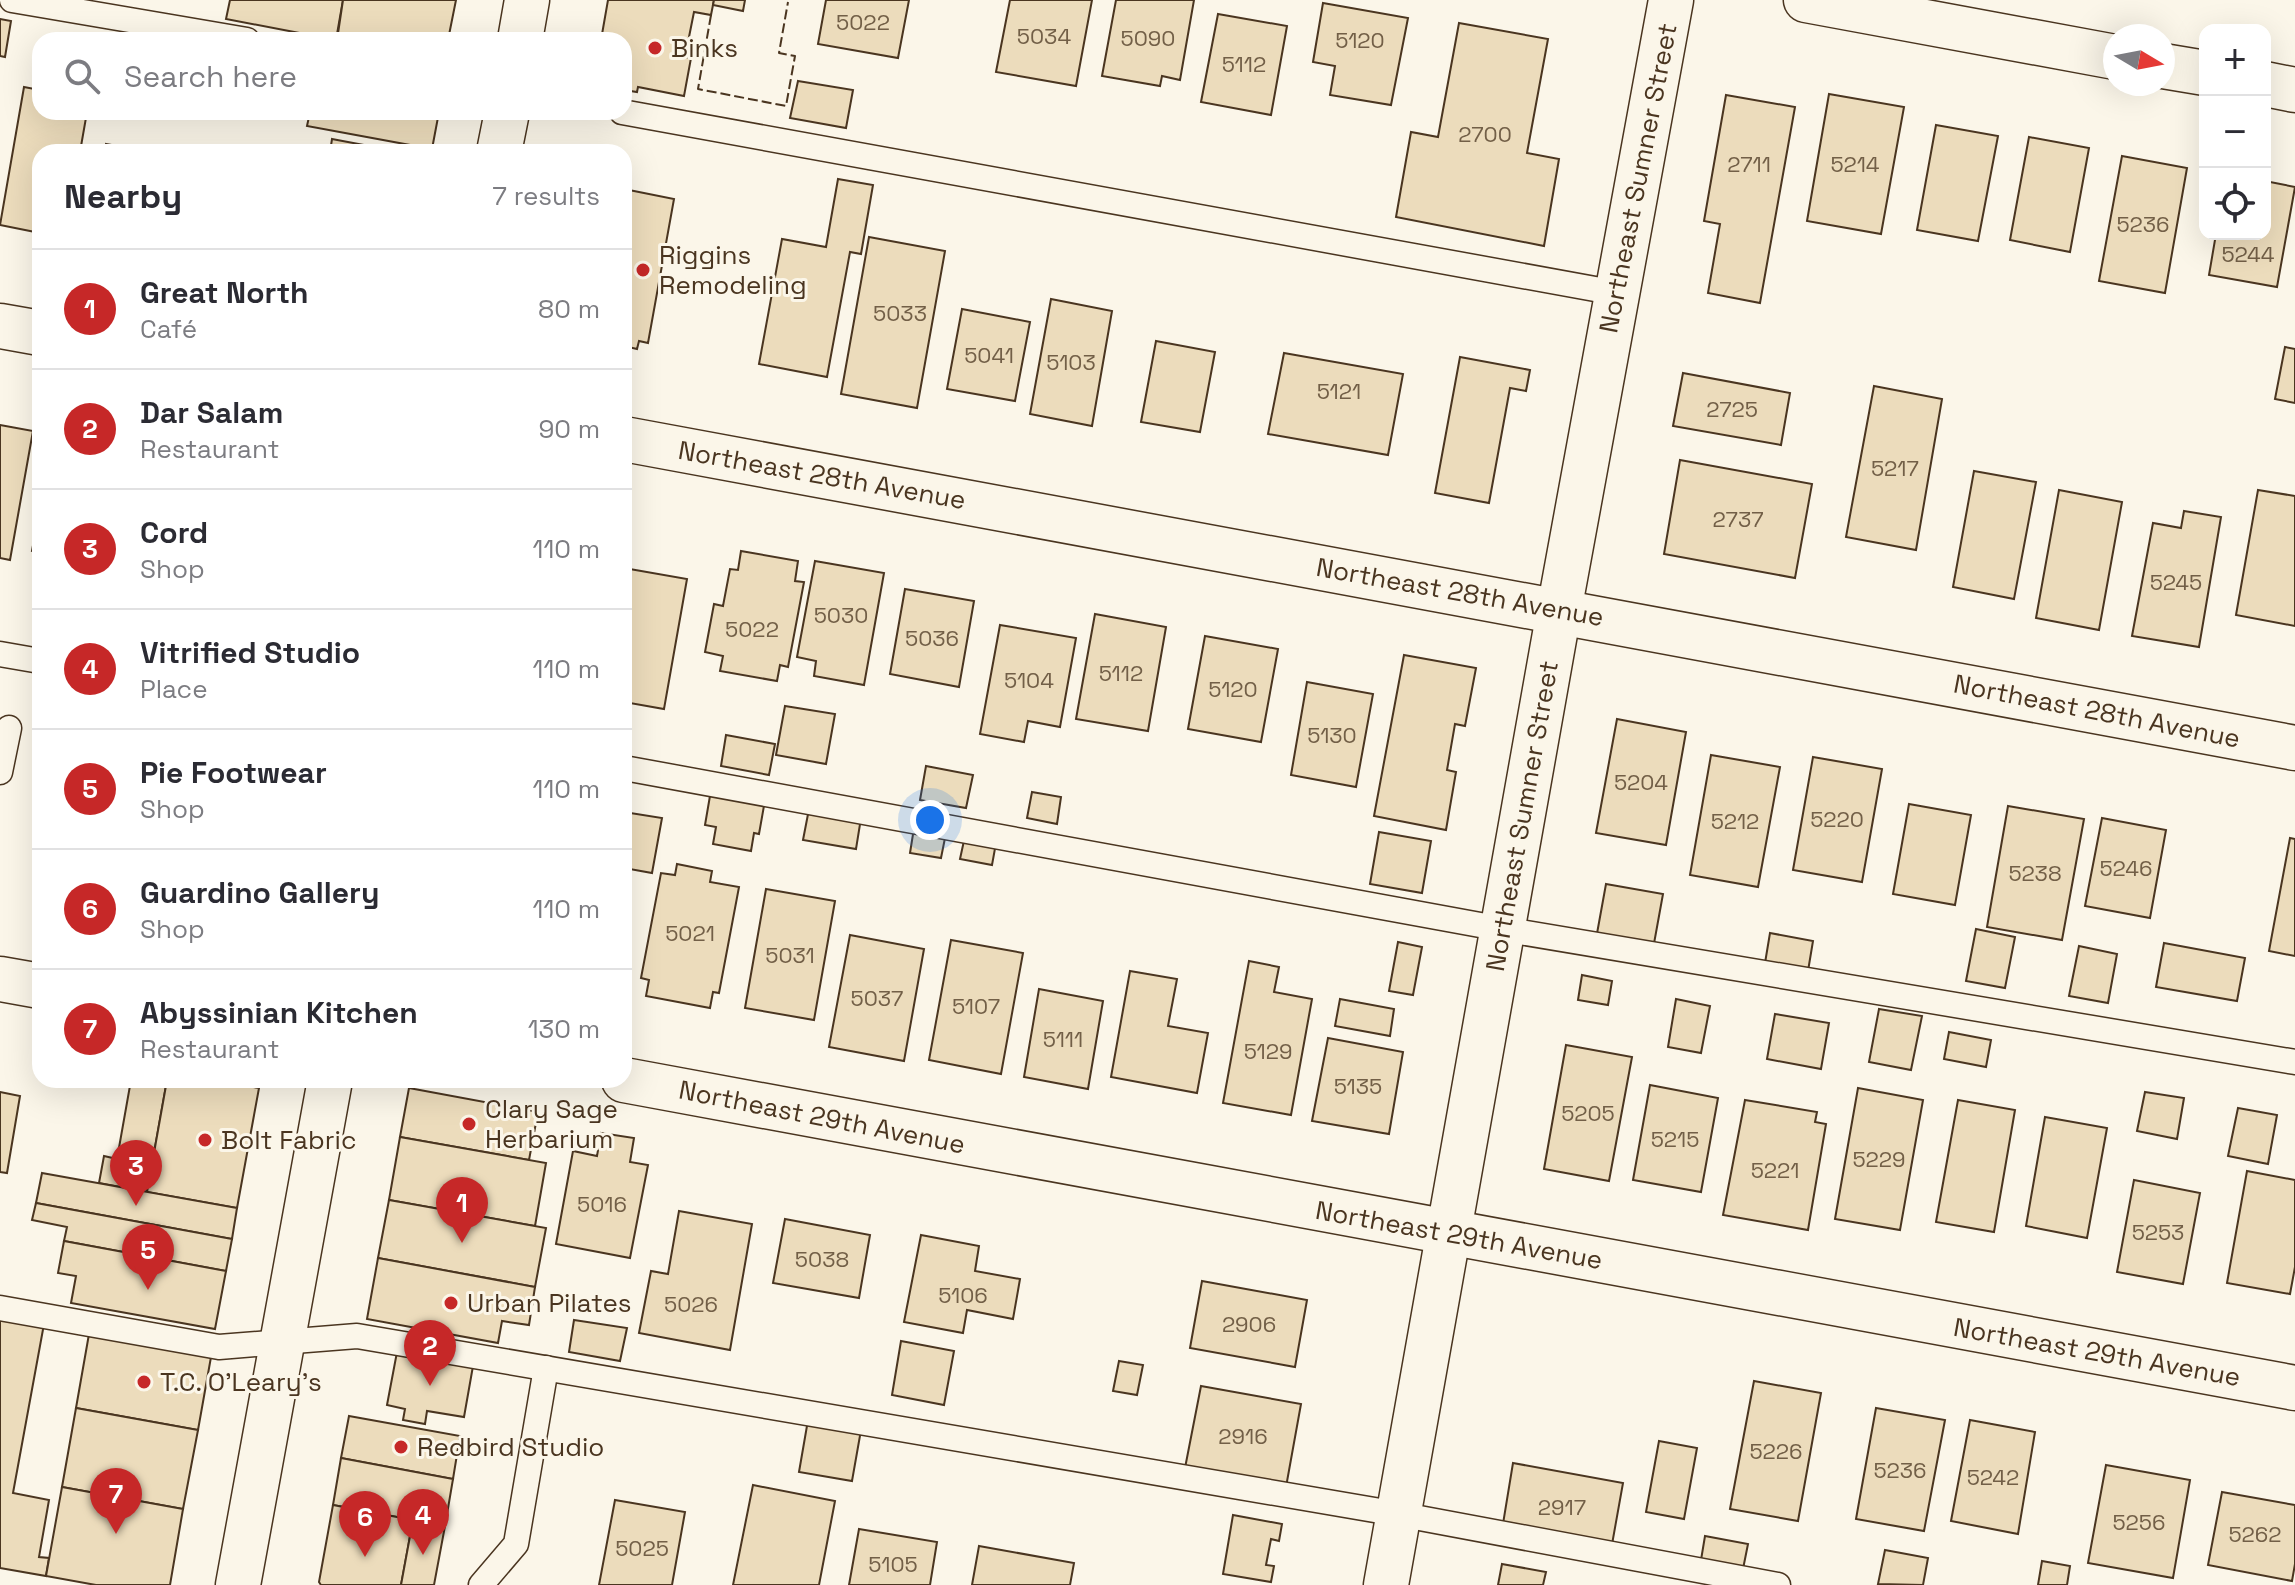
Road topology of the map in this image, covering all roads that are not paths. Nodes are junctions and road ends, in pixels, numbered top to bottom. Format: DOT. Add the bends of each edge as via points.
graph roads {
  1 [pos="12,0"];
  2 [pos="527,0"];
  3 [pos="1671,0"];
  4 [pos="1806,0"];
  5 [pos="200,32"];
  6 [pos="521,32"];
  7 [pos="2103,55"];
  8 [pos="2175,68"];
  9 [pos="2199,72"];
  10 [pos="2271,85"];
  11 [pos="2295,90"];
  12 [pos="632,114"];
  13 [pos="505,120"];
  14 [pos="501,144"];
  15 [pos="1617,293"];
  16 [pos="0,326"];
  17 [pos="32,332"];
  18 [pos="632,440"];
  19 [pos="1559,611"];
  20 [pos="0,654"];
  21 [pos="32,660"];
  22 [pos="9,728"];
  23 [pos="2295,748"];
  24 [pos="632,769"];
  25 [pos="0,772"];
  26 [pos="1502,929"];
  27 [pos="0,979"];
  28 [pos="32,985"];
  29 [pos="2295,1062"];
  30 [pos="632,1081"];
  31 [pos="329,1088"];
  32 [pos="1448,1234"];
  33 [pos="0,1308"];
  34 [pos="282,1343"];
  35 [pos="546,1368"];
  36 [pos="2295,1388"];
  37 [pos="1398,1514"];
  38 [pos="238,1585"];
  39 [pos="481,1585"];
  40 [pos="1386,1585"];
  41 [pos="1778,1585"];
  1 -- 5 [label="lane"];
  2 -- 6 [label="street"];
  3 -- 15 [label="street, Northeast Sumner Street"];
  4 -- 7 [label="street"];
  8 -- 9 [label="street"];
  10 -- 11 [label="street"];
  12 -- 15 [label="lane"];
  13 -- 14 [label="street"];
  15 -- 19 [label="street, Northeast Sumner Street"];
  16 -- 17 [label="street"];
  18 -- 19 [label="street, Northeast 28th Avenue"];
  19 -- 23 [label="street, Northeast 28th Avenue"];
  19 -- 26 [label="street, Northeast Sumner Street"];
  20 -- 21 [label="lane"];
  22 -- 25 [label="lane"];
  24 -- 26 [label="lane"];
  26 -- 29 [label="lane"];
  26 -- 32 [label="street, Northeast Sumner Street"];
  27 -- 28 [label="street"];
  30 -- 32 [label="street, Northeast 29th Avenue"];
  31 -- 34 [label="street"];
  32 -- 36 [label="street, Northeast 29th Avenue"];
  32 -- 37 [label="street, Northeast Sumner Street"];
  33 -- 34 [label="lane" via="219,1347"];
  34 -- 35 [label="lane" via="357,1336"];
  34 -- 38 [label="street"];
  35 -- 37 [label="lane"];
  35 -- 39 [label="lane" via="516,1544"];
  37 -- 40 [label="street, Northeast Sumner Street"];
  37 -- 41 [label="lane"];
}
